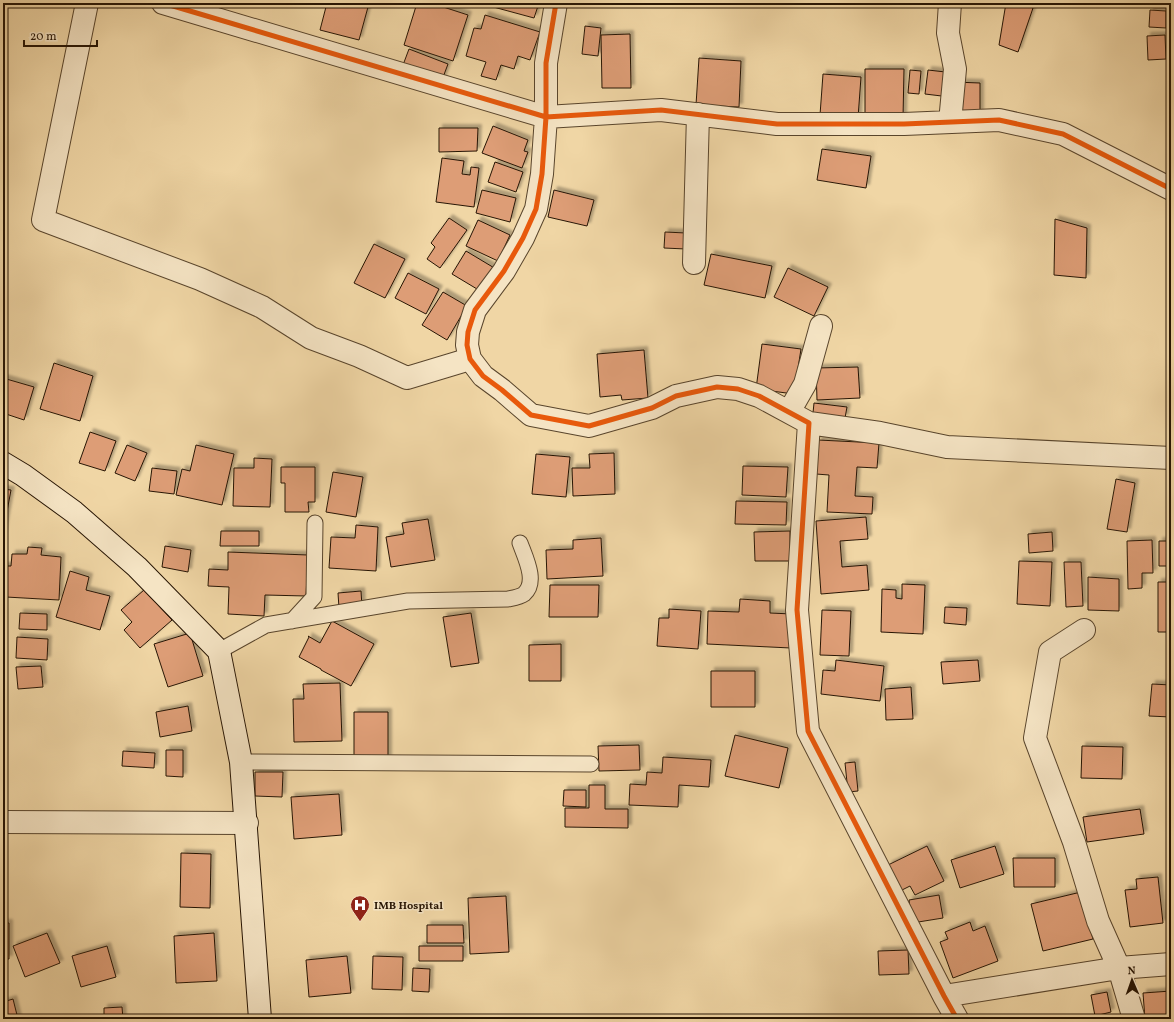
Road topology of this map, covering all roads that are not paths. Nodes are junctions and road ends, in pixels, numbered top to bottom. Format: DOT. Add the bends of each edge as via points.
graph roads {
  1 [pos="87,3"];
  2 [pos="163,3"];
  3 [pos="556,3"];
  4 [pos="950,3"];
  5 [pos="698,114"];
  6 [pos="546,117"];
  7 [pos="950,122"];
  8 [pos="1171,190"];
  9 [pos="694,263"];
  10 [pos="821,326"];
  11 [pos="470,359"];
  12 [pos="789,412"];
  13 [pos="809,423"];
  14 [pos="1171,458"];
  15 [pos="3,463"];
  16 [pos="315,523"];
  17 [pos="520,543"];
  18 [pos="292,621"];
  19 [pos="1084,630"];
  20 [pos="219,651"];
  21 [pos="241,762"];
  22 [pos="591,764"];
  23 [pos="3,822"];
  24 [pos="247,823"];
  25 [pos="1171,964"];
  26 [pos="1119,968"];
  27 [pos="944,996"];
  28 [pos="260,1019"];
  29 [pos="957,1019"];
  30 [pos="1134,1019"];
  1 -- 11 [label="street" via="43,220 200,279 262,307 311,338 407,378"];
  2 -- 6 [label="street"];
  3 -- 6 [label="street" via="546,63"];
  4 -- 7 [label="street" via="948,33 955,69"];
  5 -- 6 [label="street" via="661,110"];
  5 -- 7 [label="street" via="778,124"];
  5 -- 9 [label="street"];
  6 -- 11 [label="street" via="542,174 536,209 504,271 475,310 468,332"];
  7 -- 8 [label="street" via="999,120 1063,134"];
  10 -- 12 [label="street" via="805,384"];
  11 -- 12 [label="street" via="483,376 531,415 588,426 652,408 676,396 717,386 759,396"];
  12 -- 13 [label="street"];
  13 -- 14 [label="street" via="947,446"];
  13 -- 27 [label="street" via="797,610 808,731"];
  15 -- 20 [label="street" via="74,512 137,567"];
  16 -- 18 [label="lane" via="314,597"];
  17 -- 18 [label="lane" via="530,576 530,586 523,595 508,600 408,601"];
  18 -- 20 [label="lane" via="266,625"];
  19 -- 26 [label="street" via="1050,652 1035,738 1074,842 1098,921"];
  20 -- 21 [label="street"];
  21 -- 22 [label="lane"];
  21 -- 24 [label="street"];
  23 -- 24 [label="street"];
  24 -- 28 [label="street"];
  25 -- 26 [label="street"];
  26 -- 27 [label="street"];
  26 -- 30 [label="street"];
  27 -- 29 [label="street"];
}
